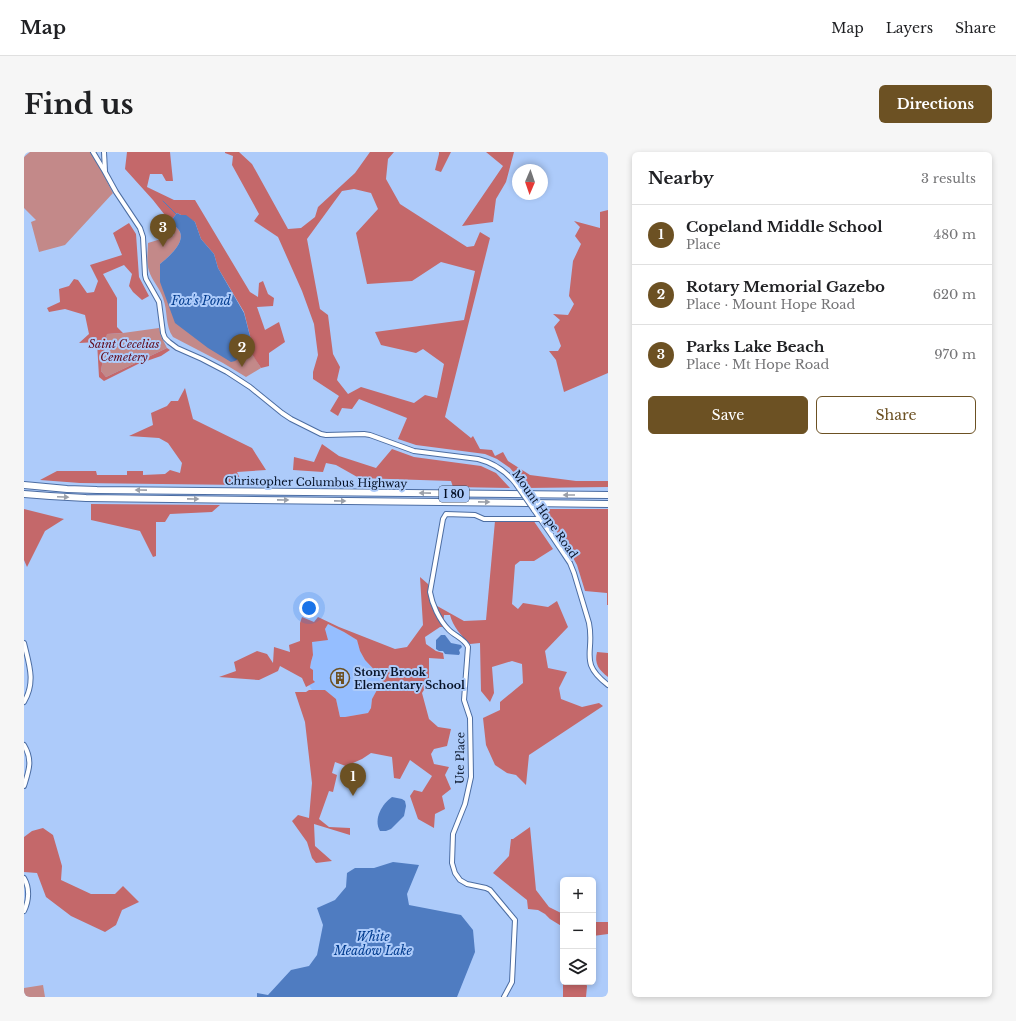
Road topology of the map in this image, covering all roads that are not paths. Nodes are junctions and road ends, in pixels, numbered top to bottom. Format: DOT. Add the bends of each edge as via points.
graph roads {
  1 [pos="92,152"];
  2 [pos="104,152"];
  3 [pos="104,158"];
  4 [pos="98,161"];
  5 [pos="105,172"];
  6 [pos="24,485"];
  7 [pos="24,494"];
  8 [pos="608,495"];
  9 [pos="608,504"];
  10 [pos="540,519"];
  11 [pos="24,643"];
  12 [pos="608,685"];
  13 [pos="24,702"];
  14 [pos="24,745"];
  15 [pos="24,786"];
  16 [pos="24,878"];
  17 [pos="24,911"];
  18 [pos="504,997"];
  1 -- 4 [label="street, Mount Hope Road"];
  2 -- 3 [label="street"];
  3 -- 4 [label="street"];
  3 -- 5 [label="street"];
  4 -- 5 [label="street, Mount Hope Road"];
  5 -- 10 [label="street, Mount Hope Road, bridge" via="140,228 146,279 159,302 164,335 169,342 227,372 291,419 321,434 364,434 414,451 487,461 511,478"];
  8 -- 6 [label="highway, Christopher Columbus Highway / I 80, one-way" via="88,490"];
  7 -- 9 [label="highway, Christopher Columbus Highway / I 80, one-way" via="78,498"];
  10 -- 12 [label="street, Mount Hope Road" via="572,568 591,632 589,661 594,673"];
  10 -- 18 [label="street, Ute Place" via="484,519 475,515 448,514 444,516 430,592 435,608 445,625 467,645 465,704 470,718 471,777 465,804 453,834 452,863 460,880 490,890 515,920 512,982"];
  11 -- 13 [label="street" via="32,679"];
  14 -- 15 [label="street" via="30,758"];
  16 -- 17 [label="street" via="28,887"];
}
